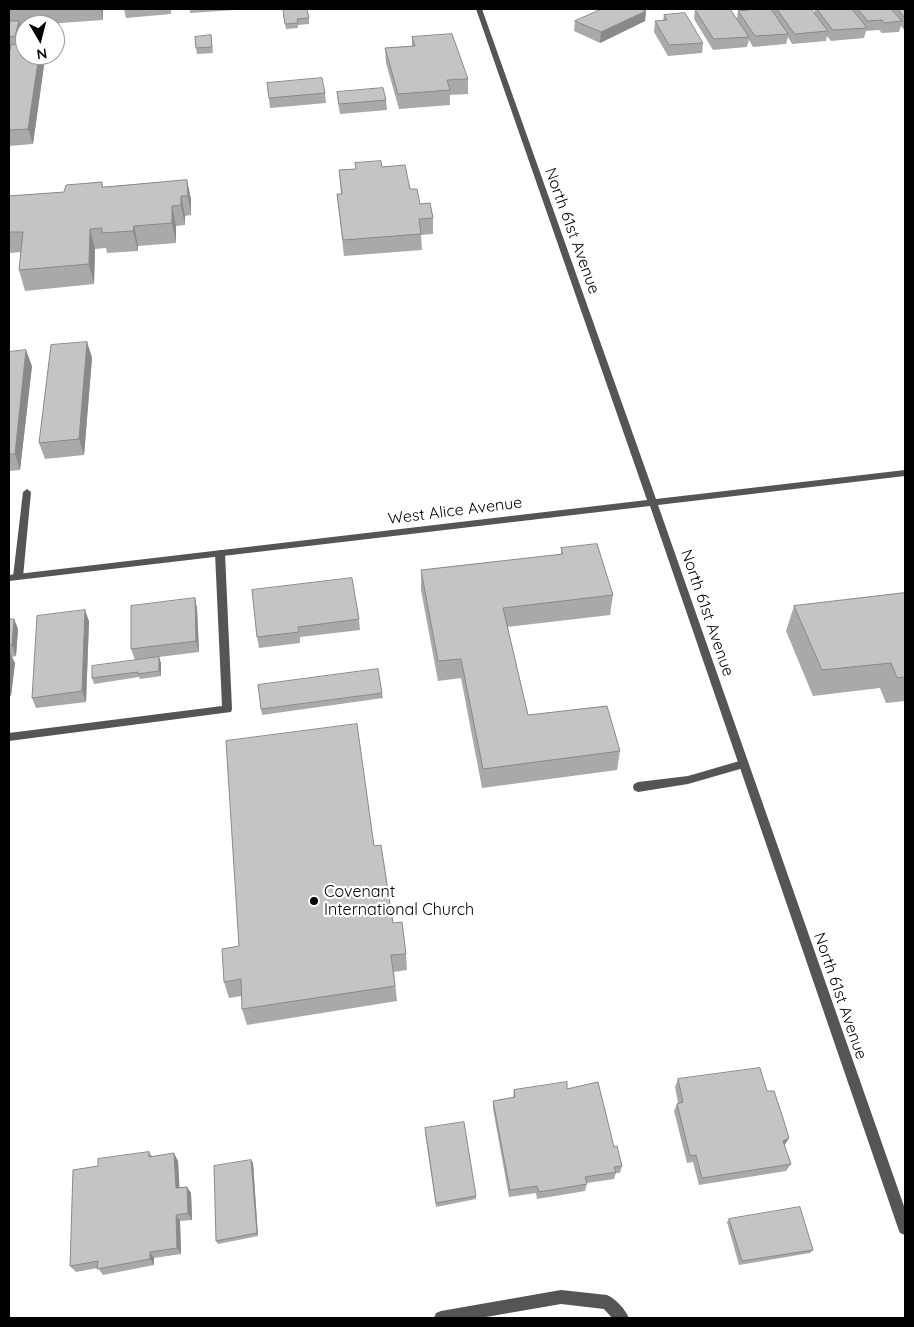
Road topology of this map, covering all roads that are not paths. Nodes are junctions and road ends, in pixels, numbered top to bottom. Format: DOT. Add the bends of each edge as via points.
graph roads {
  1 [pos="479,9"];
  2 [pos="905,473"];
  3 [pos="27,492"];
  4 [pos="653,502"];
  5 [pos="220,553"];
  6 [pos="13,578"];
  7 [pos="9,737"];
  8 [pos="743,764"];
  9 [pos="638,787"];
  10 [pos="905,1228"];
  11 [pos="441,1318"];
  12 [pos="622,1318"];
  1 -- 4 [label="street, North 61st Avenue"];
  2 -- 4 [label="street, West Alice Avenue"];
  3 -- 6 [label="street"];
  4 -- 5 [label="street, West Alice Avenue"];
  4 -- 8 [label="street, North 61st Avenue"];
  5 -- 6 [label="street, West Alice Avenue"];
  5 -- 7 [label="street" via="227,709"];
  8 -- 9 [label="street" via="688,780"];
  8 -- 10 [label="street, North 61st Avenue"];
  11 -- 12 [label="street" via="561,1296 607,1302"];
}
